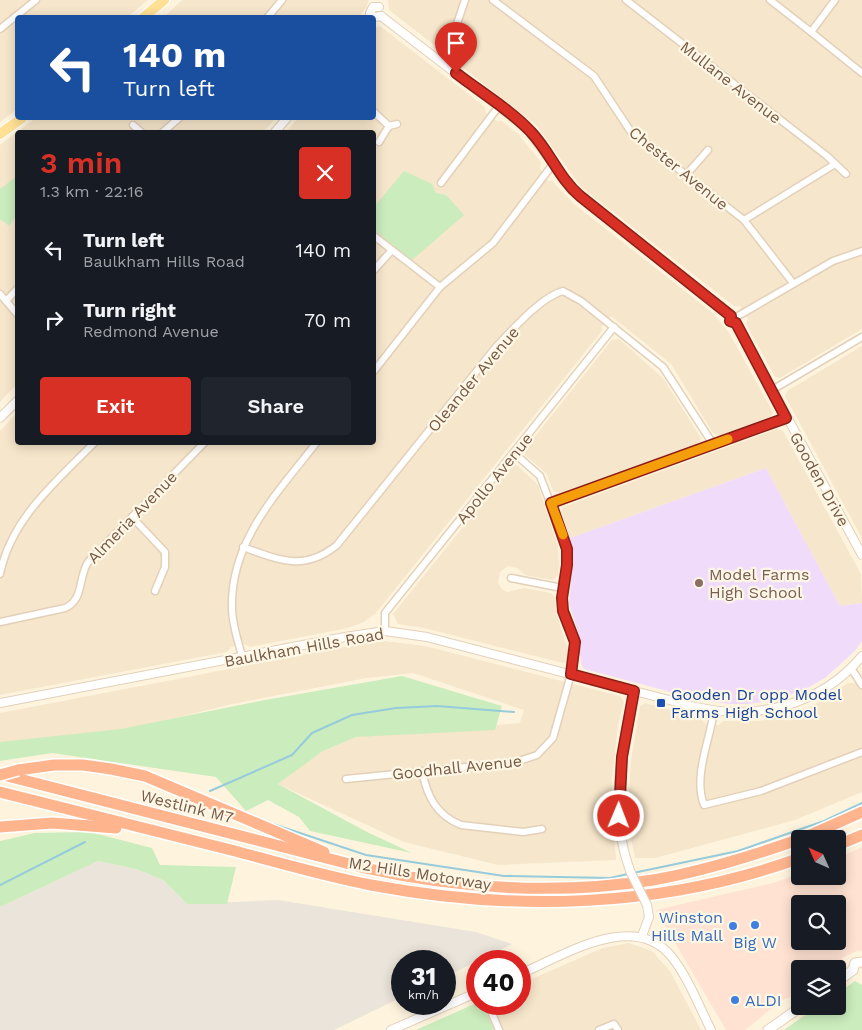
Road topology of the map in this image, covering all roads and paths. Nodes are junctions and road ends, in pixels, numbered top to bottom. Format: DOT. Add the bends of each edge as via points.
graph roads {
  1 [pos="36,0"];
  2 [pos="164,0"];
  3 [pos="282,0"];
  4 [pos="465,0"];
  5 [pos="493,0"];
  6 [pos="626,0"];
  7 [pos="770,0"];
  8 [pos="836,0"];
  9 [pos="377,12"];
  10 [pos="17,15"];
  11 [pos="146,15"];
  12 [pos="270,15"];
  13 [pos="15,17"];
  14 [pos="0,29"];
  15 [pos="811,32"];
  16 [pos="442,62"];
  17 [pos="862,73"];
  18 [pos="499,106"];
  19 [pos="376,114"];
  20 [pos="19,120"];
  21 [pos="177,120"];
  22 [pos="285,120"];
  23 [pos="397,124"];
  24 [pos="133,125"];
  25 [pos="388,126"];
  26 [pos="139,130"];
  27 [pos="165,130"];
  28 [pos="277,130"];
  29 [pos="0,134"];
  30 [pos="379,142"];
  31 [pos="708,150"];
  32 [pos="554,164"];
  33 [pos="835,164"];
  34 [pos="846,174"];
  35 [pos="686,175"];
  36 [pos="441,183"];
  37 [pos="744,220"];
  38 [pos="376,238"];
  39 [pos="392,250"];
  40 [pos="862,250"];
  41 [pos="376,268"];
  42 [pos="793,283"];
  43 [pos="440,288"];
  44 [pos="15,291"];
  45 [pos="0,294"];
  46 [pos="6,301"];
  47 [pos="15,312"];
  48 [pos="735,318"];
  49 [pos="614,327"];
  50 [pos="862,338"];
  51 [pos="376,368"];
  52 [pos="772,390"];
  53 [pos="15,403"];
  54 [pos="0,418"];
  55 [pos="786,418"];
  56 [pos="713,444"];
  57 [pos="92,445"];
  58 [pos="202,445"];
  59 [pos="315,445"];
  60 [pos="514,453"];
  61 [pos="551,503"];
  62 [pos="132,517"];
  63 [pos="243,547"];
  64 [pos="862,554"];
  65 [pos="0,574"];
  66 [pos="511,578"];
  67 [pos="562,588"];
  68 [pos="155,591"];
  69 [pos="75,601"];
  70 [pos="82,606"];
  71 [pos="0,622"];
  72 [pos="384,631"];
  73 [pos="242,656"];
  74 [pos="862,656"];
  75 [pos="851,668"];
  76 [pos="571,674"];
  77 [pos="862,685"];
  78 [pos="634,691"];
  79 [pos="0,703"];
  80 [pos="714,711"];
  81 [pos="862,752"];
  82 [pos="422,771"];
  83 [pos="0,775"];
  84 [pos="346,779"];
  85 [pos="0,792"];
  86 [pos="862,812"];
  87 [pos="0,827"];
  88 [pos="542,829"];
  89 [pos="821,830"];
  90 [pos="155,831"];
  91 [pos="862,835"];
  92 [pos="791,842"];
  93 [pos="846,842"];
  94 [pos="791,861"];
  95 [pos="365,868"];
  96 [pos="642,936"];
  97 [pos="862,962"];
  98 [pos="531,969"];
  99 [pos="858,972"];
  100 [pos="846,978"];
  101 [pos="466,997"];
  102 [pos="791,1014"];
  103 [pos="493,1015"];
  104 [pos="391,1030"];
  105 [pos="499,1030"];
  106 [pos="599,1030"];
  107 [pos="618,1030"];
  108 [pos="711,1030"];
  109 [pos="768,1030"];
  1 -- 10 [label="street"];
  2 -- 11 [label="main road"];
  3 -- 12 [label="street"];
  4 -- 16 [label="street"];
  5 -- 35 [label="street, Chester Avenue" via="594,76 630,132"];
  6 -- 33 [label="street, Mullane Avenue"];
  7 -- 15 [label="street"];
  8 -- 15 [label="street"];
  9 -- 16 [label="street, Gooden Drive"];
  13 -- 14 [label="street"];
  15 -- 17 [label="street"];
  16 -- 18 [label="street, Gooden Drive"];
  18 -- 32 [label="street, Gooden Drive" via="532,132"];
  18 -- 36 [label="street"];
  19 -- 25 [label="street"];
  20 -- 29 [label="main road"];
  21 -- 27 [label="street"];
  22 -- 28 [label="street"];
  23 -- 25 [label="street"];
  24 -- 26 [label="street"];
  25 -- 30 [label="street"];
  31 -- 35 [label="street"];
  32 -- 43 [label="street" via="493,243"];
  32 -- 48 [label="street, Gooden Drive" via="568,186"];
  33 -- 34 [label="street, Mullane Avenue"];
  33 -- 37 [label="street"];
  35 -- 37 [label="street, Chester Avenue"];
  37 -- 42 [label="street, Chester Avenue"];
  38 -- 39 [label="street"];
  39 -- 41 [label="street"];
  39 -- 43 [label="street"];
  40 -- 42 [label="street" via="833,261"];
  42 -- 48 [label="street"];
  43 -- 51 [label="street"];
  44 -- 46 [label="street"];
  45 -- 46 [label="street"];
  46 -- 47 [label="street"];
  48 -- 52 [label="street, Gooden Drive"];
  49 -- 56 [label="street, Oleander Avenue" via="663,367"];
  49 -- 60 [label="street, Apollo Avenue"];
  49 -- 63 [label="street, Oleander Avenue" via="571,294 558,292 513,328 496,347 330,551 303,562 291,562"];
  50 -- 52 [label="street"];
  52 -- 55 [label="street, Gooden Drive"];
  53 -- 54 [label="street"];
  55 -- 56 [label="street"];
  55 -- 64 [label="street, Gooden Drive"];
  56 -- 61 [label="street"];
  57 -- 65 [label="street" via="42,496 22,522 6,551"];
  58 -- 62 [label="street, Almeria Avenue"];
  59 -- 63 [label="street" via="264,510"];
  60 -- 61 [label="street, Goodhall Avenue" via="540,476"];
  60 -- 72 [label="street, Apollo Avenue" via="385,613"];
  61 -- 67 [label="street, Goodhall Avenue" via="567,549"];
  62 -- 68 [label="street" via="165,552 165,566"];
  62 -- 69 [label="street, Almeria Avenue" via="88,562 80,577"];
  63 -- 73 [label="street" via="234,575 232,609"];
  66 -- 67 [label="street"];
  67 -- 76 [label="street, Goodhall Avenue" via="563,611 575,642"];
  69 -- 70 [label="street"];
  69 -- 71 [label="street" via="65,608"];
  72 -- 73 [label="street, Baulkham Hills Road"];
  72 -- 76 [label="street, Baulkham Hills Road" via="427,636"];
  73 -- 79 [label="street, Baulkham Hills Road"];
  74 -- 75 [label="street"];
  75 -- 77 [label="street"];
  75 -- 80 [label="street" via="821,690 784,706 750,712"];
  76 -- 78 [label="street, Baulkham Hills Road"];
  76 -- 82 [label="street, Goodhall Avenue" via="552,738 537,755 516,762"];
  78 -- 80 [label="street"];
  78 -- 96 [label="street, bridge" via="622,761 619,816 622,846 647,905 649,917"];
  80 -- 81 [label="street" via="700,793 704,805 761,791"];
  82 -- 84 [label="street, Goodhall Avenue"];
  82 -- 88 [label="street" via="430,798 452,822 523,832"];
  83 -- 95 [label="highway, Westlink M7"];
  83 -- 95 [label="highway, bridge" via="54,766 83,766 145,776 265,829"];
  85 -- 90 [label="highway, Westlink M7"];
  86 -- 89 [label="highway, M2 Hills Motorway"];
  87 -- 90 [label="highway" via="52,823 86,824 135,832"];
  90 -- 94 [label="highway, M2 Hills Motorway" via="369,884 495,901 596,900 663,894 713,884"];
  91 -- 93 [label="highway"];
  92 -- 95 [label="highway, M2 Hills Motorway" via="692,872 615,884 541,887 468,884"];
  96 -- 98 [label="street" via="625,934 599,941"];
  96 -- 108 [label="street" via="659,945 677,963"];
  97 -- 99 [label="main road" via="855,963"];
  99 -- 100 [label="main road"];
  101 -- 104 [label="street"];
  102 -- 109 [label="main road"];
  103 -- 105 [label="street"];
  106 -- 107 [label="street" via="614,1024"];
}
